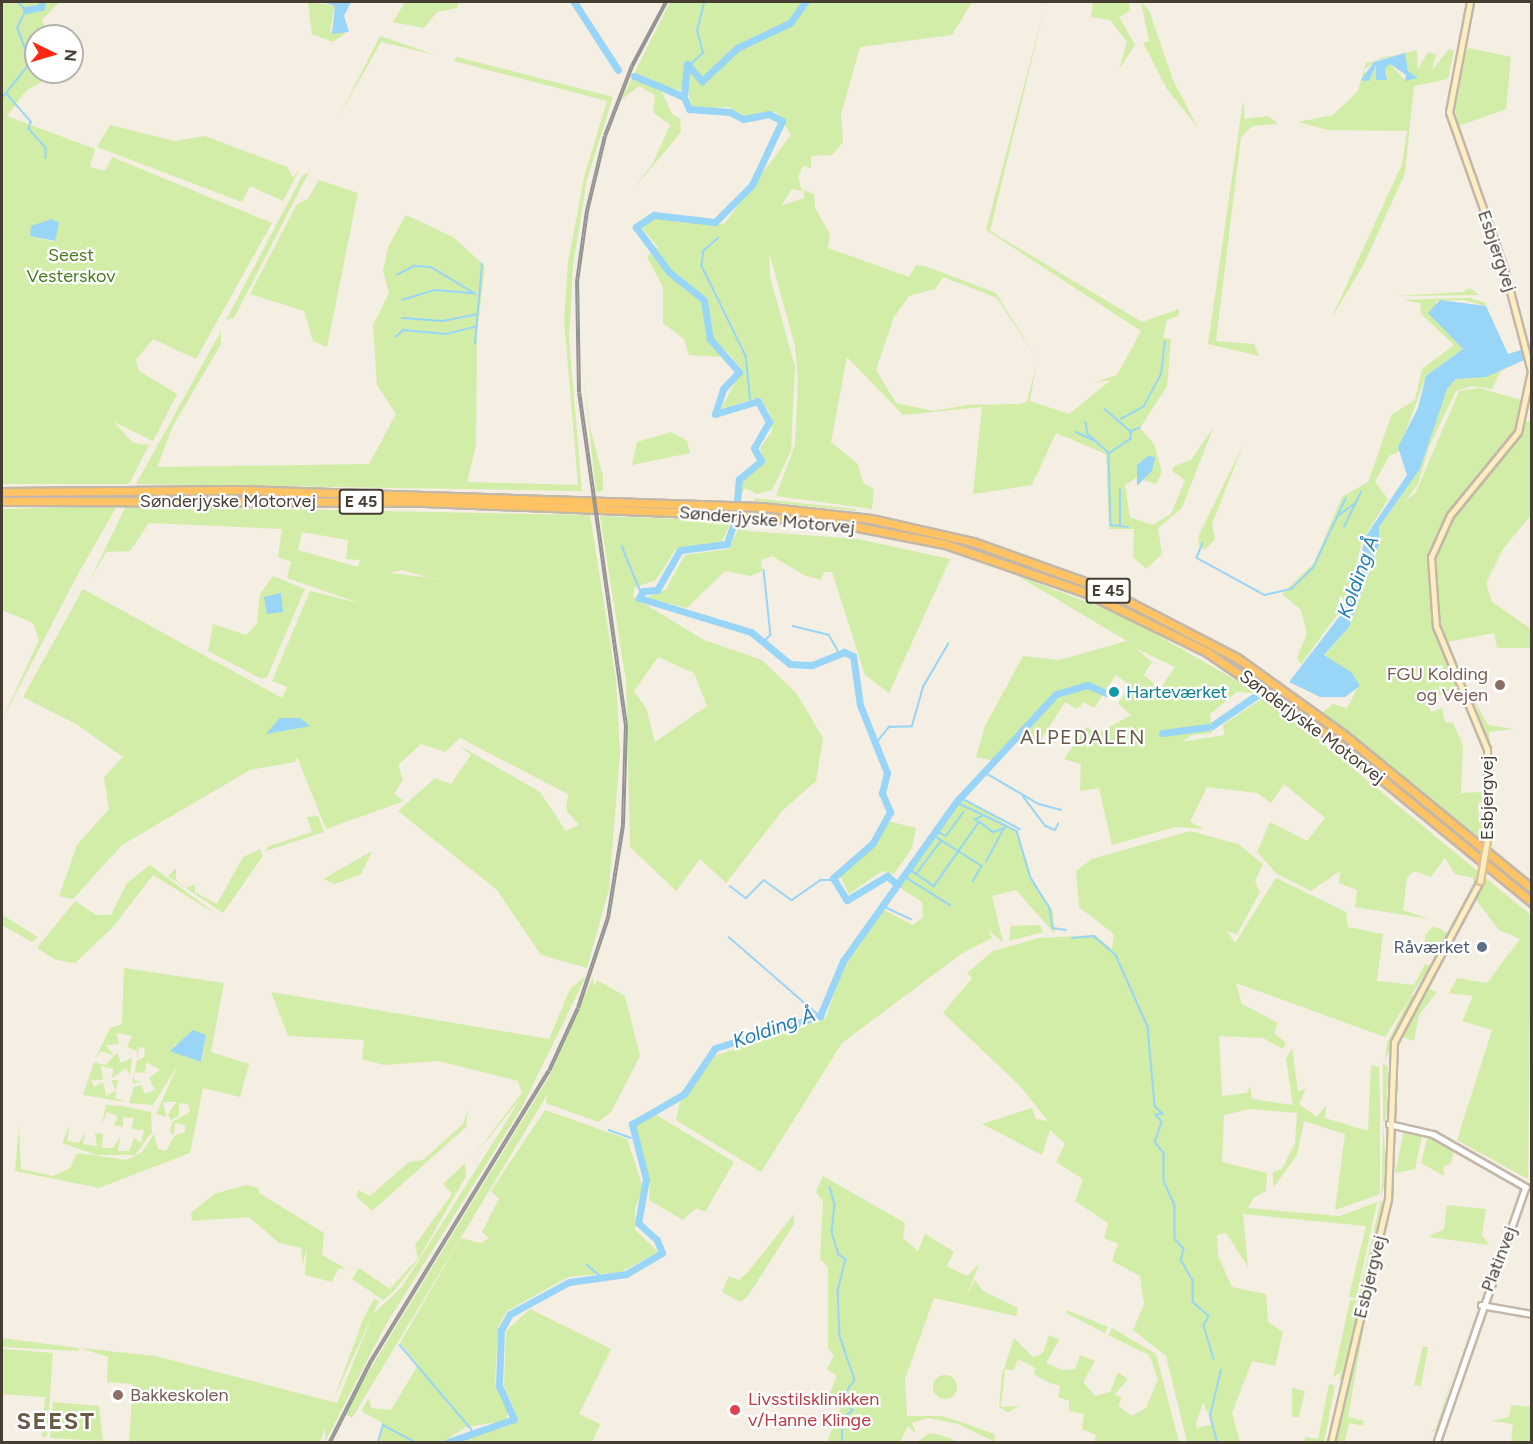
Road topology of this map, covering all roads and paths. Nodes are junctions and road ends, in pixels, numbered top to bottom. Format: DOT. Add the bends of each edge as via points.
graph roads {
  1 [pos="1470,2"];
  2 [pos="2,492"];
  3 [pos="2,501"];
  4 [pos="1469,837"];
  5 [pos="1532,884"];
  6 [pos="1532,889"];
  7 [pos="1532,903"];
  8 [pos="1389,1124"];
  9 [pos="1481,1305"];
  10 [pos="1532,1314"];
  11 [pos="1331,1443"];
  12 [pos="1437,1443"];
  1 -- 8 [label="main road, Esbjergvej, bridge" via="1449,112 1527,346 1528,400 1518,432 1450,515 1431,557 1436,626 1487,748 1488,834 1480,881 1394,1042"];
  2 -- 4 [label="highway, Sønderjyske Motorvej / E 45" via="551,498 772,508 927,530 1059,570 1193,632 1307,706"];
  3 -- 7 [label="highway, Sønderjyske Motorvej / E 45" via="424,502 721,514 832,522 945,544 1087,593 1207,652 1328,735"];
  4 -- 5 [label="highway"];
  4 -- 6 [label="highway, Sønderjyske Motorvej / E 45"];
  8 -- 9 [label="street, Platinvej" via="1426,1131 1525,1184"];
  8 -- 11 [label="main road, Esbjergvej" via="1388,1199"];
  9 -- 10 [label="street"];
  9 -- 12 [label="street, Platinvej"];
}
